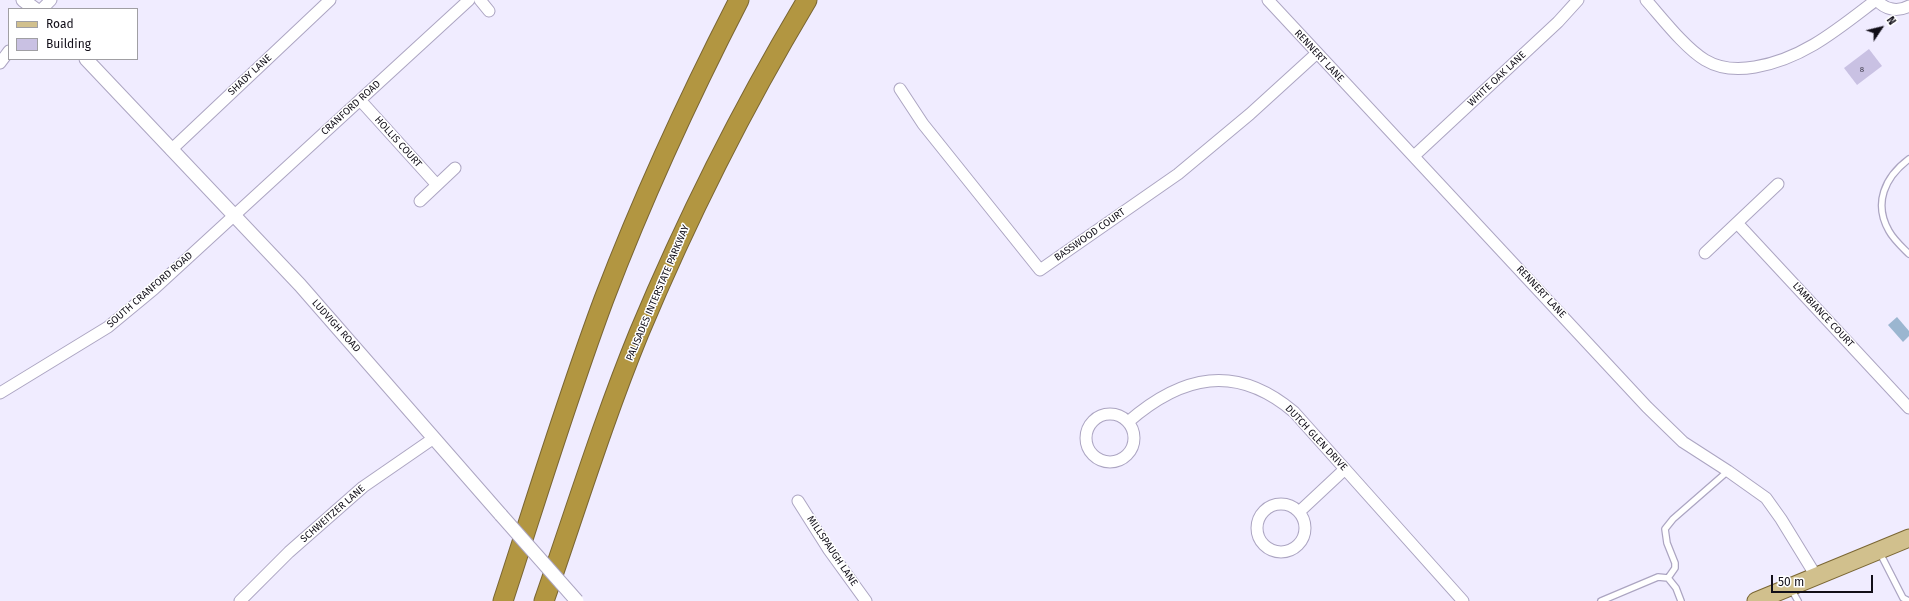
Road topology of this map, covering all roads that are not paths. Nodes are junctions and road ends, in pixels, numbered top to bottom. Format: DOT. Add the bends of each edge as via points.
graph roads {
  1 [pos="23,0"];
  2 [pos="52,0"];
  3 [pos="330,0"];
  4 [pos="469,0"];
  5 [pos="480,0"];
  6 [pos="739,0"];
  7 [pos="807,0"];
  8 [pos="1268,0"];
  9 [pos="1578,0"];
  10 [pos="1646,0"];
  11 [pos="1876,0"];
  12 [pos="1909,6"];
  13 [pos="33,8"];
  14 [pos="43,8"];
  15 [pos="489,10"];
  16 [pos="8,52"];
  17 [pos="1317,53"];
  18 [pos="87,60"];
  19 [pos="0,63"];
  20 [pos="900,89"];
  21 [pos="360,100"];
  22 [pos="170,150"];
  23 [pos="1414,156"];
  24 [pos="1909,159"];
  25 [pos="454,168"];
  26 [pos="1778,184"];
  27 [pos="437,185"];
  28 [pos="420,201"];
  29 [pos="233,216"];
  30 [pos="1737,223"];
  31 [pos="1705,253"];
  32 [pos="1909,254"];
  33 [pos="0,393"];
  34 [pos="1909,408"];
  35 [pos="1128,422"];
  36 [pos="434,438"];
  37 [pos="1345,469"];
  38 [pos="1728,470"];
  39 [pos="798,501"];
  40 [pos="1298,512"];
  41 [pos="1909,538"];
  42 [pos="1879,551"];
  43 [pos="1816,576"];
  44 [pos="1668,578"];
  45 [pos="1794,594"];
  46 [pos="1902,598"];
  47 [pos="240,601"];
  48 [pos="503,601"];
  49 [pos="544,601"];
  50 [pos="577,601"];
  51 [pos="866,601"];
  52 [pos="1463,601"];
  53 [pos="1601,601"];
  54 [pos="1681,601"];
  55 [pos="1756,601"];
  56 [pos="1895,601"];
  57 [pos="1909,601"];
  1 -- 13 [label="street"];
  2 -- 14 [label="street"];
  3 -- 22 [label="street, SHADY LANE"];
  4 -- 21 [label="street, CRANFORD ROAD"];
  5 -- 15 [label="street"];
  6 -- 48 [label="highway" via="679,122 620,260 587,347"];
  7 -- 49 [label="highway, PALISADES INTERSTATE PARKWAY" via="768,66 721,155 658,288 619,387"];
  8 -- 17 [label="street, RENNERT LANE"];
  9 -- 23 [label="street, WHITE OAK LANE" via="1562,18"];
  10 -- 11 [label="street" via="1698,55 1714,65 1740,68 1762,66 1798,54 1819,42"];
  11 -- 12 [label="street" via="1892,9 1900,10"];
  16 -- 19 [label="street"];
  17 -- 20 [label="street, BASSWOOD COURT" via="1250,114 1178,174 1040,270 923,124"];
  17 -- 23 [label="street, RENNERT LANE"];
  18 -- 22 [label="street, LUDVIGH ROAD"];
  21 -- 27 [label="street, HOLLIS COURT"];
  21 -- 29 [label="street, CRANFORD ROAD"];
  22 -- 29 [label="street, LUDVIGH ROAD"];
  23 -- 38 [label="street, RENNERT LANE" via="1647,407 1683,442"];
  24 -- 32 [label="lane" via="1887,181 1881,205 1890,233"];
  25 -- 27 [label="street"];
  26 -- 30 [label="street"];
  27 -- 28 [label="street"];
  29 -- 33 [label="street, SOUTH CRANFORD ROAD" via="154,289 108,327"];
  29 -- 36 [label="street, LUDVIGH ROAD" via="300,286"];
  30 -- 31 [label="street"];
  30 -- 34 [label="street, L'AMBIANCE COURT"];
  35 -- 35 [label="street" via="1112,414 1095,420 1090,424 1086,436 1088,448 1101,460 1108,462 1125,457 1130,452 1134,439 1134,432"];
  35 -- 37 [label="street, DUTCH GLEN DRIVE" via="1150,403 1179,388 1201,382 1237,383 1261,390 1284,404"];
  36 -- 47 [label="street, SCHWEITZER LANE" via="364,487 289,552"];
  36 -- 50 [label="street, LUDVIGH ROAD, bridge"];
  37 -- 40 [label="street"];
  37 -- 52 [label="street, DUTCH GLEN DRIVE"];
  38 -- 43 [label="street, RENNERT LANE" via="1766,498"];
  38 -- 44 [label="lane" via="1665,529 1667,543 1675,563 1675,568"];
  39 -- 51 [label="street, MILLSPAUGH LANE"];
  40 -- 40 [label="street" via="1282,504 1265,510 1257,526 1262,543 1278,552 1296,547 1305,529"];
  41 -- 42 [label="main road"];
  42 -- 43 [label="main road"];
  42 -- 46 [label="lane"];
  43 -- 45 [label="main road"];
  44 -- 53 [label="lane" via="1658,577"];
  44 -- 54 [label="lane" via="1676,588"];
  45 -- 55 [label="main road"];
  46 -- 56 [label="lane"];
  46 -- 57 [label="lane"];
}
